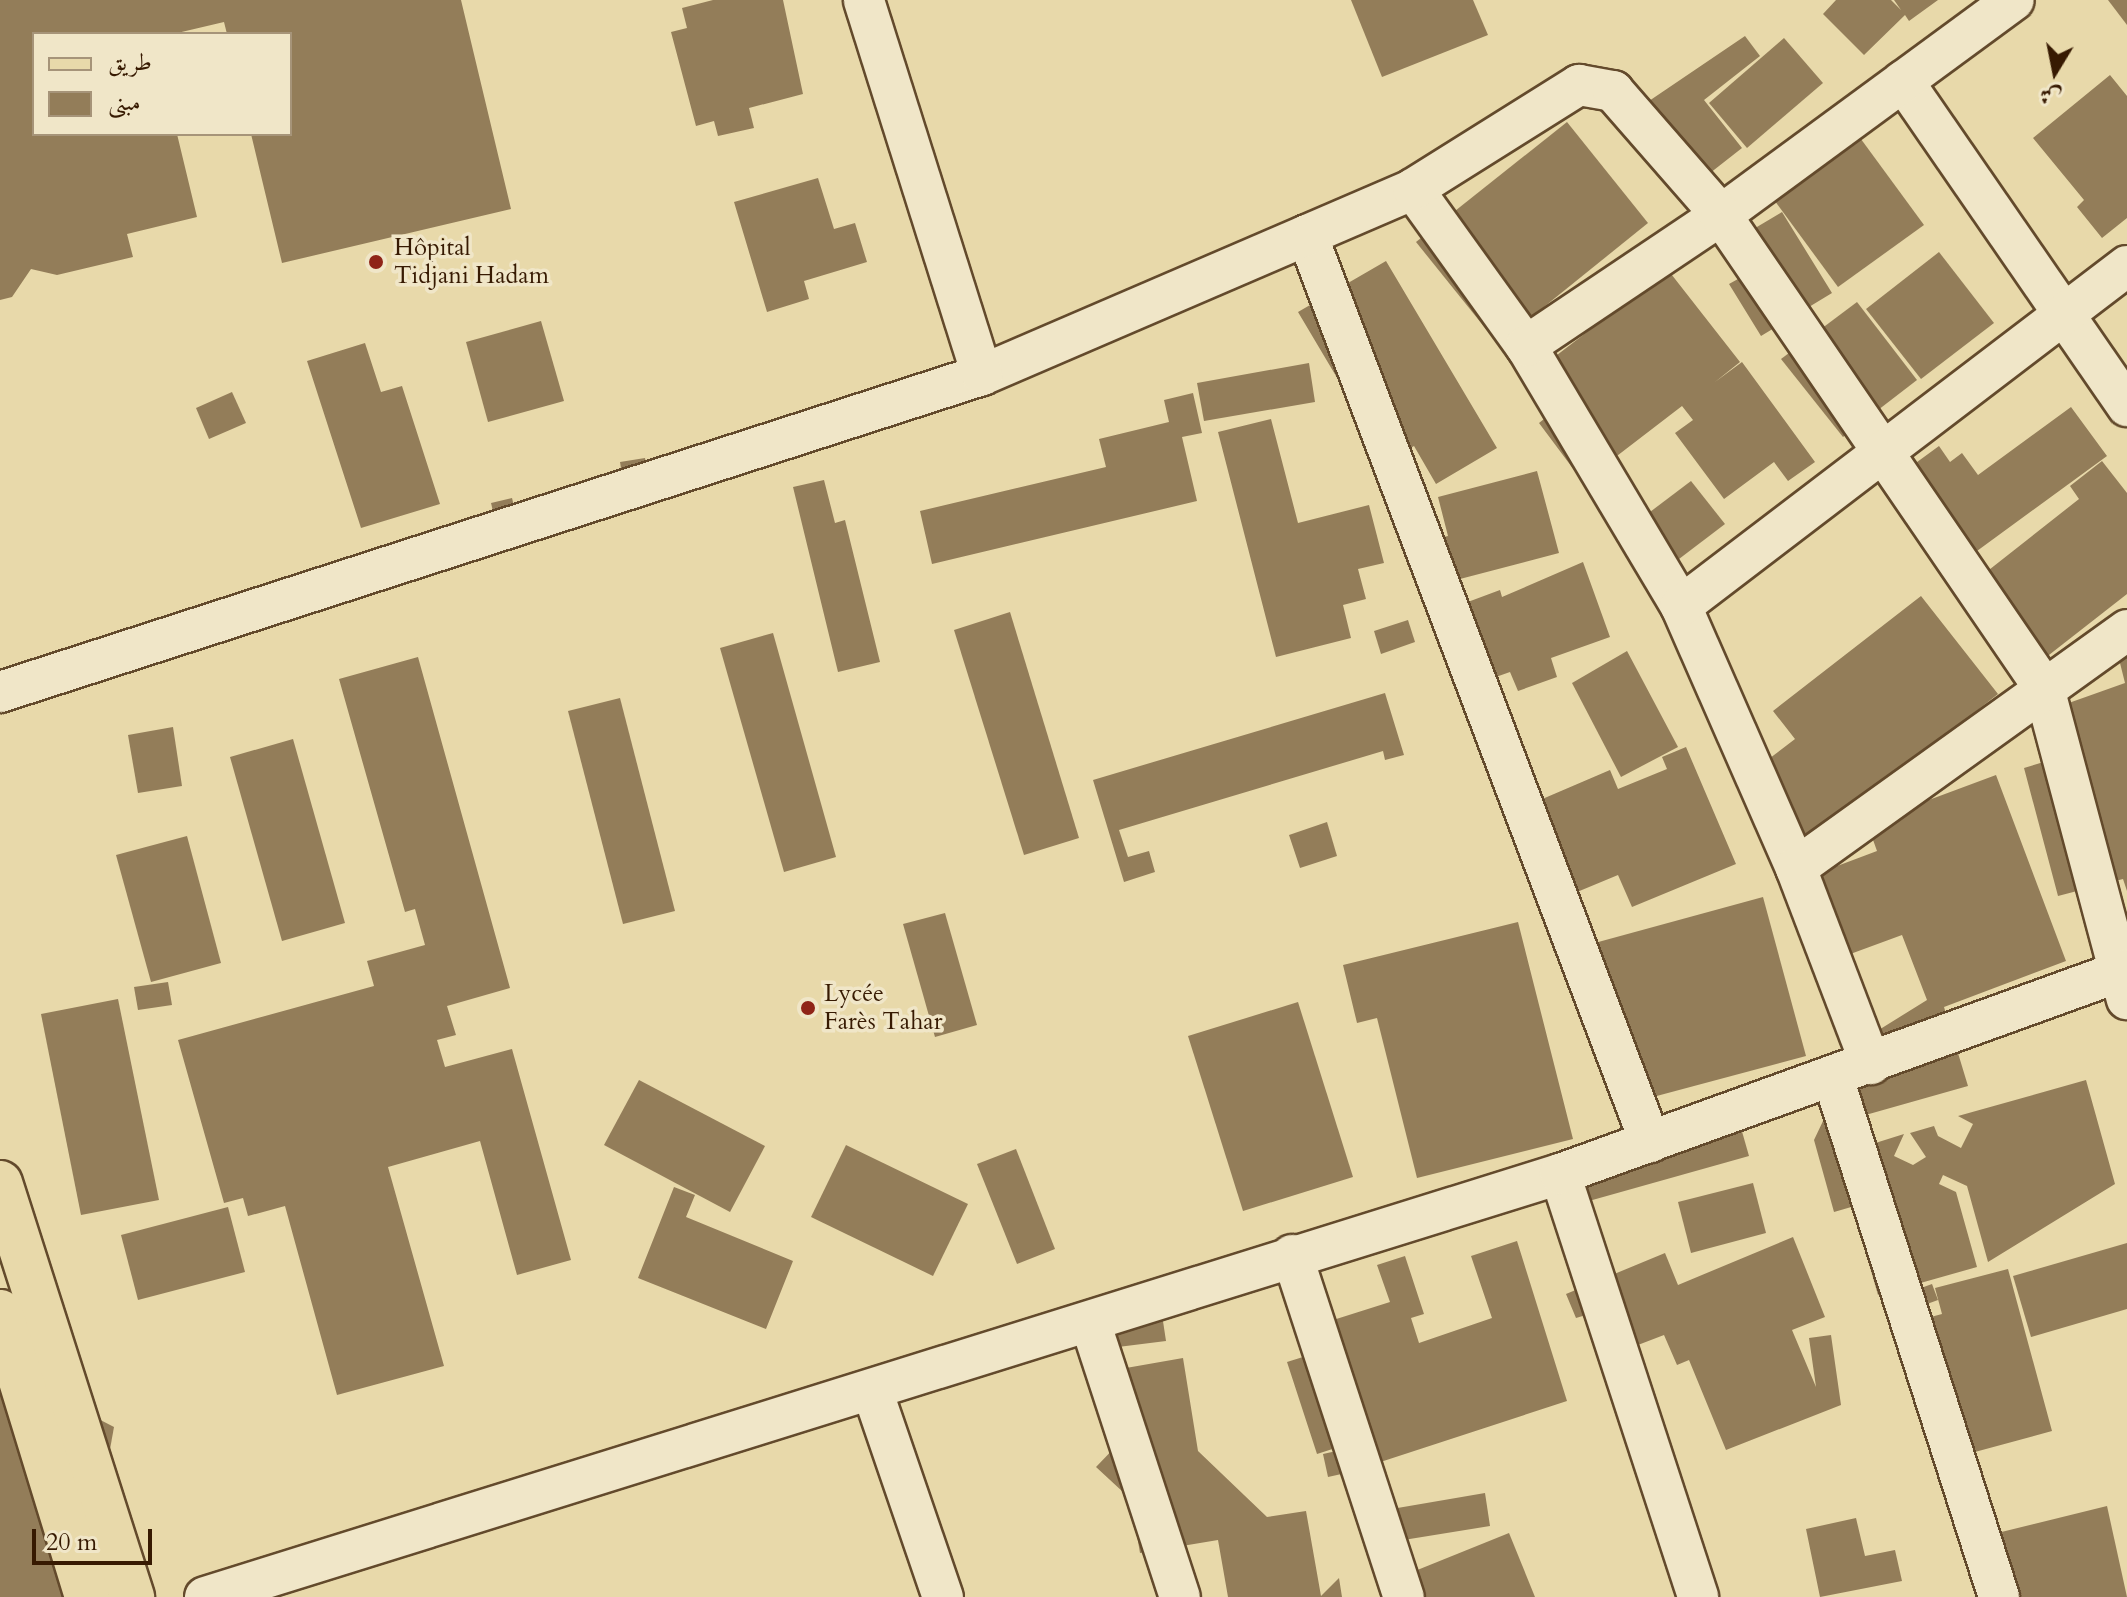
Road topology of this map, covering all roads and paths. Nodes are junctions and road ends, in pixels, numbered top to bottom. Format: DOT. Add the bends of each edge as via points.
graph roads {
  1 [pos="864,0"];
  2 [pos="2014,0"];
  3 [pos="1903,81"];
  4 [pos="1413,189"];
  5 [pos="1721,215"];
  6 [pos="1307,235"];
  7 [pos="2127,266"];
  8 [pos="2062,316"];
  9 [pos="1526,346"];
  10 [pos="982,375"];
  11 [pos="2127,406"];
  12 [pos="1888,452"];
  13 [pos="1681,606"];
  14 [pos="2127,630"];
  15 [pos="2044,688"];
  16 [pos="0,692"];
  17 [pos="1796,868"];
  18 [pos="2124,980"];
  19 [pos="1871,1064"];
  20 [pos="1833,1078"];
  21 [pos="1650,1142"];
  22 [pos="1560,1174"];
  23 [pos="0,1183"];
  24 [pos="1292,1255"];
  25 [pos="0,1312"];
  26 [pos="1091,1325"];
  27 [pos="872,1390"];
  28 [pos="87,1597"];
  29 [pos="132,1597"];
  30 [pos="205,1597"];
  31 [pos="943,1597"];
  32 [pos="1180,1597"];
  33 [pos="1404,1597"];
  34 [pos="1698,1597"];
  35 [pos="1999,1597"];
  1 -- 10 [label="street"];
  2 -- 3 [label="street"];
  3 -- 5 [label="street"];
  3 -- 8 [label="street"];
  4 -- 5 [label="street" via="1579,85 1596,84 1613,91"];
  4 -- 6 [label="street"];
  4 -- 9 [label="street"];
  5 -- 9 [label="street"];
  5 -- 12 [label="street"];
  6 -- 10 [label="street"];
  6 -- 21 [label="street"];
  7 -- 8 [label="street"];
  8 -- 11 [label="street"];
  8 -- 12 [label="street"];
  9 -- 13 [label="street"];
  10 -- 16 [label="street"];
  12 -- 13 [label="street"];
  12 -- 15 [label="street"];
  13 -- 17 [label="street"];
  14 -- 15 [label="street"];
  15 -- 17 [label="street"];
  15 -- 18 [label="street"];
  17 -- 19 [label="street"];
  18 -- 19 [label="street"];
  19 -- 20 [label="street"];
  20 -- 21 [label="street"];
  20 -- 35 [label="street"];
  21 -- 22 [label="street"];
  22 -- 24 [label="street"];
  22 -- 34 [label="street"];
  23 -- 29 [label="main road"];
  24 -- 26 [label="street"];
  24 -- 33 [label="street"];
  25 -- 28 [label="main road"];
  26 -- 27 [label="street"];
  26 -- 32 [label="street"];
  27 -- 30 [label="street"];
  27 -- 31 [label="street"];
}
